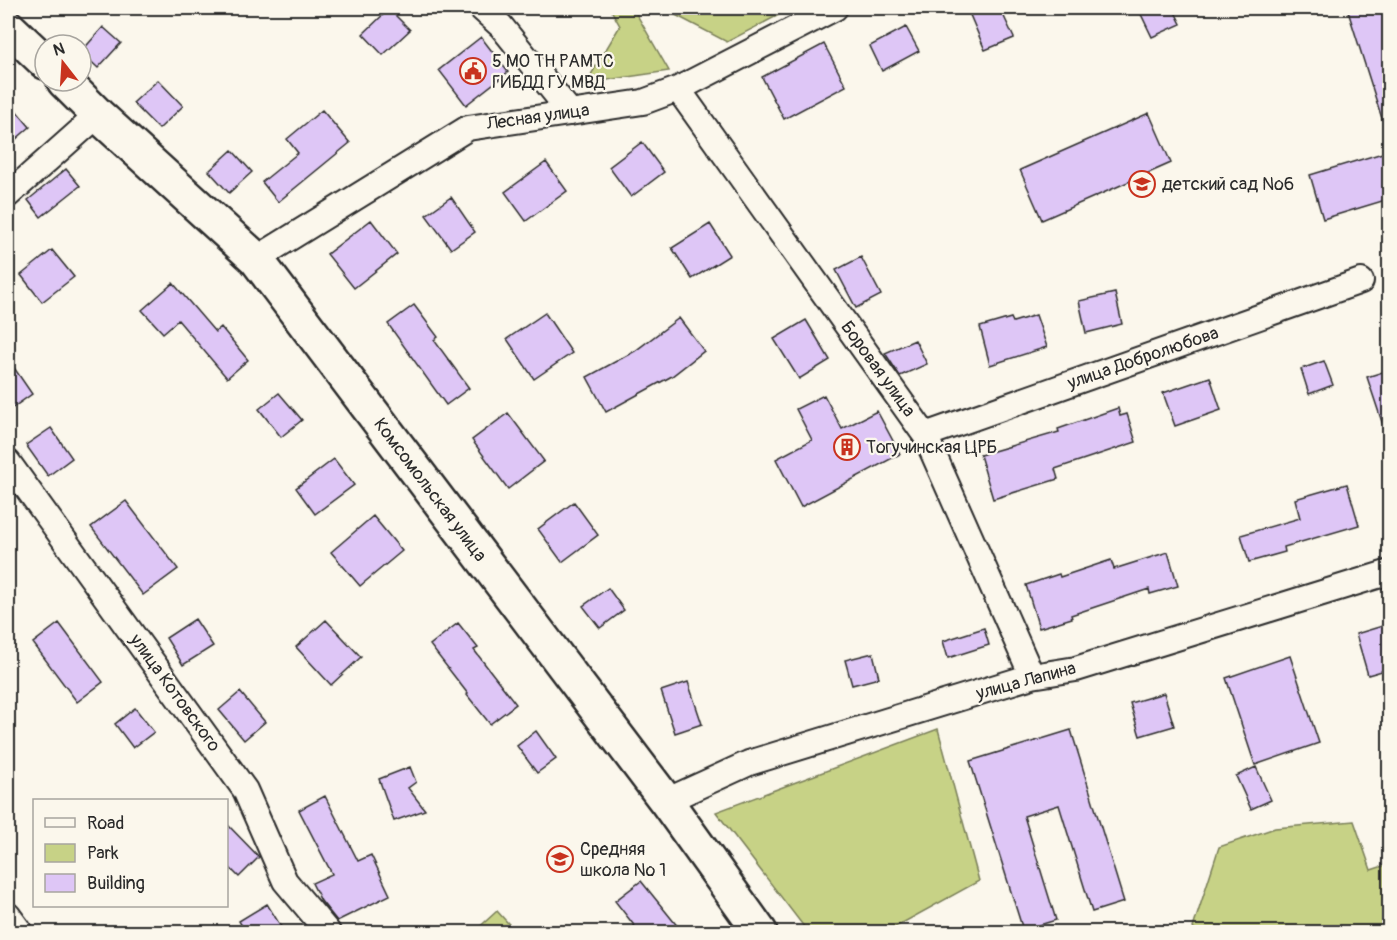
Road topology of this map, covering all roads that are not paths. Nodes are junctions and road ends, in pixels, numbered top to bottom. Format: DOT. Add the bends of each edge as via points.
graph roads {
  1 [pos="481,8"];
  2 [pos="835,8"];
  3 [pos="8,27"];
  4 [pos="33,51"];
  5 [pos="678,89"];
  6 [pos="76,93"];
  7 [pos="571,113"];
  8 [pos="98,116"];
  9 [pos="8,195"];
  10 [pos="256,259"];
  11 [pos="1361,280"];
  12 [pos="925,435"];
  13 [pos="8,462"];
  14 [pos="1389,572"];
  15 [pos="1032,676"];
  16 [pos="666,801"];
  17 [pos="328,933"];
  18 [pos="760,933"];
  1 -- 7 [label="street" via="501,26"];
  2 -- 5 [label="street, Лесная улица"];
  3 -- 4 [label="main road"];
  5 -- 7 [label="street, Лесная улица" via="643,102"];
  5 -- 12 [label="street, Боровая улица"];
  6 -- 8 [label="main road, Комсомольская улица"];
  7 -- 10 [label="street, Лесная улица" via="468,128"];
  8 -- 9 [label="street"];
  8 -- 10 [label="main road, Комсомольская улица"];
  10 -- 16 [label="main road, Комсомольская улица"];
  11 -- 12 [label="street, улица Добролюбова"];
  12 -- 15 [label="street, Боровая улица"];
  13 -- 17 [label="street, улица Котовского" via="245,790 285,881"];
  14 -- 15 [label="street, улица Лапина" via="1076,669"];
  15 -- 16 [label="street, улица Лапина" via="749,763"];
  16 -- 18 [label="main road, Комсомольская улица"];
}
